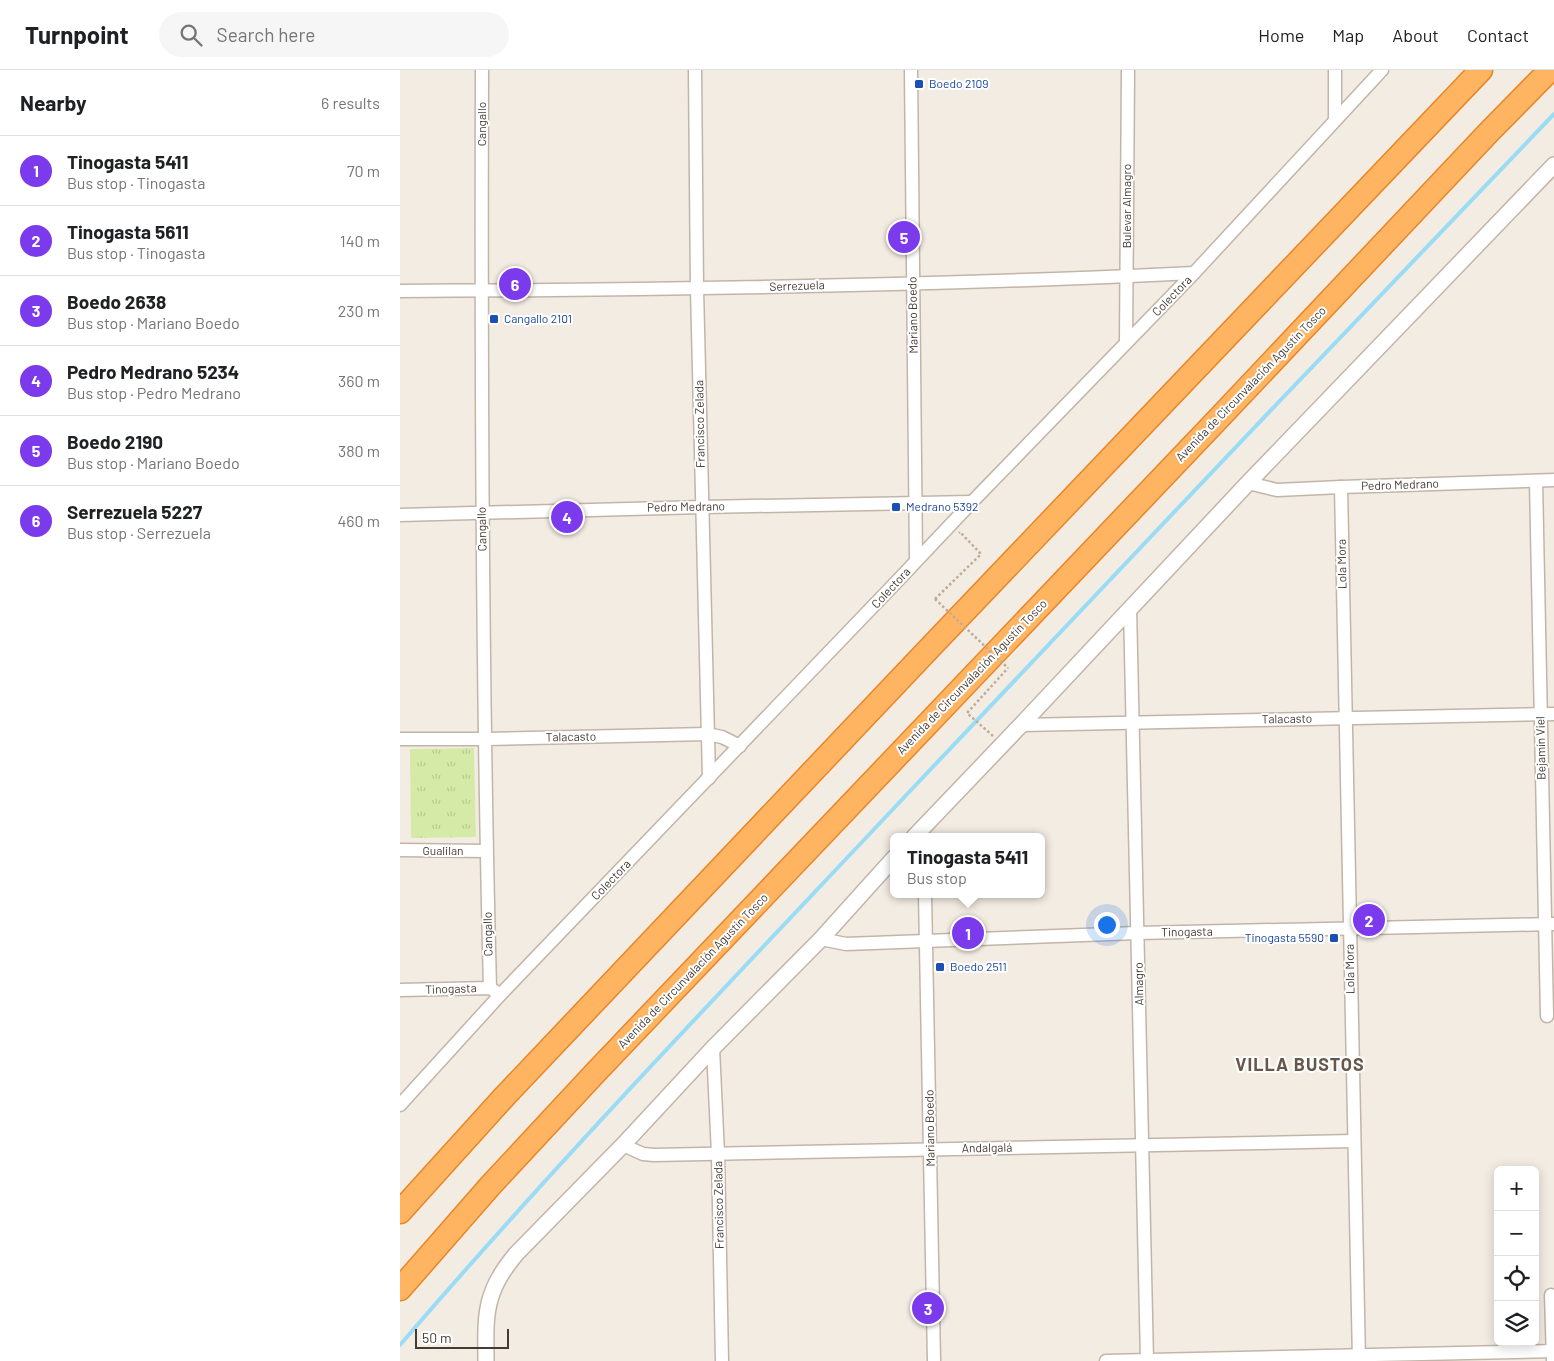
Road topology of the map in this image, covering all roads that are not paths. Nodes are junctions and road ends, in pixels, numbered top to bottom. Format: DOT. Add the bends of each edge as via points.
graph roads {
  1 [pos="482,70"];
  2 [pos="694,70"];
  3 [pos="911,70"];
  4 [pos="1128,70"];
  5 [pos="1335,70"];
  6 [pos="1382,70"];
  7 [pos="1481,70"];
  8 [pos="1550,70"];
  9 [pos="1335,120"];
  10 [pos="1554,164"];
  11 [pos="1194,273"];
  12 [pos="1127,276"];
  13 [pos="913,283"];
  14 [pos="697,289"];
  15 [pos="400,291"];
  16 [pos="481,291"];
  17 [pos="1126,343"];
  18 [pos="1554,480"];
  19 [pos="1536,481"];
  20 [pos="1248,484"];
  21 [pos="1341,487"];
  22 [pos="916,502"];
  23 [pos="972,502"];
  24 [pos="702,507"];
  25 [pos="482,513"];
  26 [pos="400,516"];
  27 [pos="916,560"];
  28 [pos="1130,608"];
  29 [pos="1541,714"];
  30 [pos="1554,714"];
  31 [pos="1345,718"];
  32 [pos="1133,723"];
  33 [pos="1021,725"];
  34 [pos="707,734"];
  35 [pos="400,739"];
  36 [pos="485,739"];
  37 [pos="740,746"];
  38 [pos="709,778"];
  39 [pos="920,833"];
  40 [pos="400,850"];
  41 [pos="486,851"];
  42 [pos="890,862"];
  43 [pos="925,898"];
  44 [pos="1550,924"];
  45 [pos="1350,928"];
  46 [pos="1137,933"];
  47 [pos="821,939"];
  48 [pos="926,940"];
  49 [pos="400,990"];
  50 [pos="495,992"];
  51 [pos="1547,1016"];
  52 [pos="713,1048"];
  53 [pos="400,1105"];
  54 [pos="1354,1141"];
  55 [pos="623,1145"];
  56 [pos="1142,1145"];
  57 [pos="930,1150"];
  58 [pos="718,1154"];
  59 [pos="400,1212"];
  60 [pos="400,1290"];
  61 [pos="1551,1295"];
  62 [pos="1553,1355"];
  63 [pos="1359,1358"];
  64 [pos="486,1361"];
  65 [pos="722,1361"];
  66 [pos="934,1361"];
  67 [pos="1106,1361"];
  68 [pos="1146,1361"];
  1 -- 16 [label="street, Cangallo"];
  2 -- 14 [label="street, Francisco Zelada"];
  3 -- 13 [label="street, Mariano Boedo"];
  4 -- 12 [label="street, Bulevar Almagro"];
  5 -- 9 [label="street"];
  6 -- 9 [label="street, Colectora"];
  7 -- 59 [label="highway" via="922,655 460,1144"];
  8 -- 60 [label="highway, Avenida de Circunvalación Agustín Tosco" via="596,1072 490,1186"];
  9 -- 11 [label="street, Colectora"];
  10 -- 20 [label="street"];
  11 -- 12 [label="street, Serrezuela"];
  11 -- 17 [label="street, Colectora"];
  12 -- 13 [label="street, Serrezuela"];
  12 -- 17 [label="street, Bulevar Almagro"];
  13 -- 14 [label="street, Serrezuela"];
  13 -- 22 [label="street, Mariano Boedo"];
  14 -- 16 [label="street, Serrezuela"];
  14 -- 24 [label="street, Francisco Zelada"];
  15 -- 16 [label="street, Serrezuela"];
  16 -- 25 [label="street, Cangallo"];
  17 -- 23 [label="street, Colectora"];
  18 -- 19 [label="street, Pedro Medrano"];
  19 -- 21 [label="street, Pedro Medrano"];
  19 -- 29 [label="street, Bejamín Viel"];
  20 -- 21 [label="street, Pedro Medrano" via="1277,490"];
  20 -- 28 [label="street"];
  21 -- 31 [label="street, Lola Mora"];
  22 -- 23 [label="street, Pedro Medrano"];
  22 -- 24 [label="street, Pedro Medrano"];
  22 -- 27 [label="street, Mariano Boedo"];
  23 -- 27 [label="street, Colectora"];
  24 -- 25 [label="street, Pedro Medrano"];
  24 -- 34 [label="street, Francisco Zelada"];
  25 -- 26 [label="street, Pedro Medrano"];
  25 -- 36 [label="street, Cangallo"];
  27 -- 37 [label="street, Colectora"];
  28 -- 32 [label="street, Almagro"];
  28 -- 33 [label="street"];
  29 -- 30 [label="street, Talacasto"];
  29 -- 31 [label="street, Talacasto"];
  29 -- 44 [label="street, Bejamín Viel"];
  31 -- 32 [label="street, Talacasto"];
  31 -- 45 [label="street, Lola Mora"];
  32 -- 33 [label="street, Talacasto"];
  32 -- 46 [label="street, Almagro"];
  33 -- 39 [label="street"];
  34 -- 36 [label="street, Talacasto"];
  34 -- 37 [label="street, Talacasto"];
  34 -- 38 [label="street, Francisco Zelada"];
  35 -- 36 [label="street, Talacasto"];
  36 -- 41 [label="street, Cangallo"];
  37 -- 38 [label="street, Colectora"];
  38 -- 50 [label="street, Colectora"];
  40 -- 41 [label="street, Gualilan"];
  41 -- 50 [label="street, Cangallo"];
  42 -- 47 [label="street"];
  43 -- 48 [label="street, Mariano Boedo"];
  44 -- 45 [label="street, Tinogasta"];
  44 -- 51 [label="street, Bejamín Viel"];
  45 -- 46 [label="street, Tinogasta"];
  45 -- 54 [label="street, Lola Mora"];
  46 -- 48 [label="street, Tinogasta"];
  46 -- 56 [label="street, Almagro"];
  47 -- 48 [label="street, Tinogasta" via="846,944"];
  47 -- 52 [label="street"];
  48 -- 57 [label="street, Mariano Boedo"];
  49 -- 50 [label="street, Tinogasta"];
  50 -- 53 [label="street, Colectora"];
  52 -- 55 [label="street"];
  52 -- 58 [label="street, Francisco Zelada"];
  54 -- 56 [label="street, Andalgalá"];
  54 -- 63 [label="street, Lola Mora"];
  55 -- 58 [label="street, Andalgalá" via="654,1156"];
  55 -- 64 [label="street" via="516,1254 502,1273 489,1304"];
  56 -- 57 [label="street, Andalgalá"];
  56 -- 68 [label="street, Almagro"];
  57 -- 58 [label="street, Andalgalá"];
  57 -- 66 [label="street, Mariano Boedo"];
  58 -- 65 [label="street, Francisco Zelada"];
  61 -- 62 [label="street"];
  62 -- 63 [label="street"];
  63 -- 68 [label="street"];
  67 -- 68 [label="street"];
}
